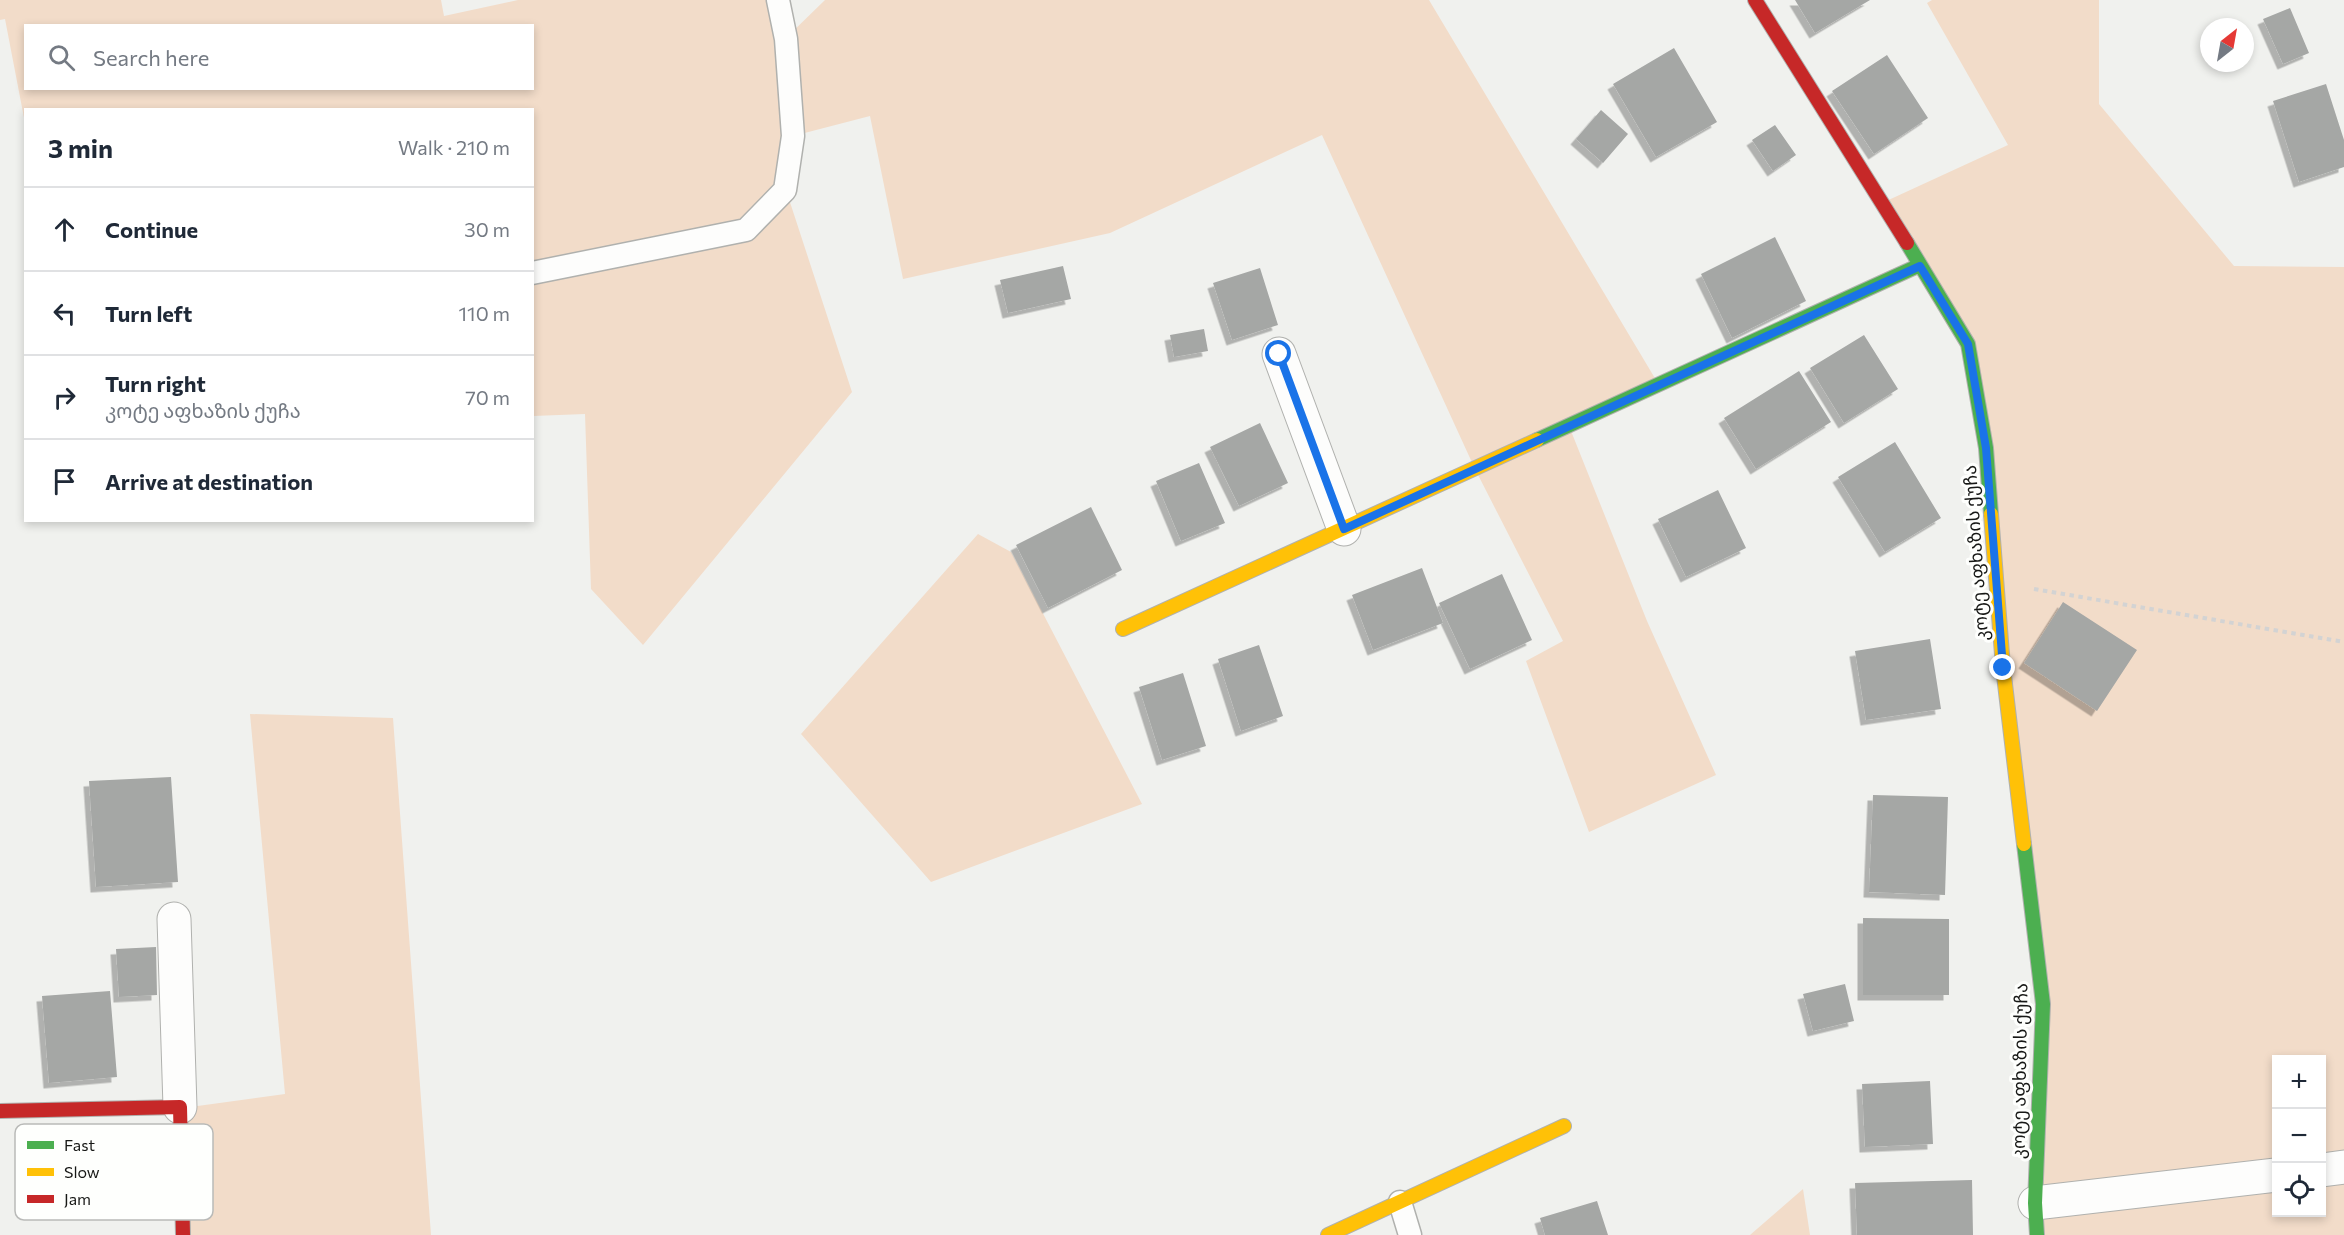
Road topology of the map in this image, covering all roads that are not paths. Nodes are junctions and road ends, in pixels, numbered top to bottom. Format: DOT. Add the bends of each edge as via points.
graph roads {
  1 [pos="778,0"];
  2 [pos="1755,0"];
  3 [pos="1920,266"];
  4 [pos="534,273"];
  5 [pos="1279,354"];
  6 [pos="1344,529"];
  7 [pos="1124,629"];
  8 [pos="174,919"];
  9 [pos="180,1107"];
  10 [pos="0,1111"];
  11 [pos="180,1124"];
  12 [pos="1564,1126"];
  13 [pos="2344,1167"];
  14 [pos="2326,1169"];
  15 [pos="2272,1176"];
  16 [pos="1400,1202"];
  17 [pos="2035,1203"];
  18 [pos="183,1220"];
  19 [pos="183,1235"];
  20 [pos="1328,1235"];
  21 [pos="1410,1235"];
  22 [pos="2037,1235"];
  1 -- 4 [label="lane" via="786,39 793,136 786,190 746,230"];
  2 -- 3 [label="street, კოტე აფხაზის ქუჩა"];
  3 -- 6 [label="street"];
  3 -- 17 [label="street, კოტე აფხაზის ქუჩა" via="1968,344 1986,448 2003,668 2043,1004"];
  5 -- 6 [label="street"];
  6 -- 7 [label="street"];
  8 -- 9 [label="street"];
  9 -- 10 [label="street"];
  9 -- 11 [label="street"];
  12 -- 16 [label="street"];
  13 -- 14 [label="street"];
  15 -- 17 [label="street"];
  16 -- 20 [label="street"];
  16 -- 21 [label="lane"];
  17 -- 22 [label="street, კოტე აფხაზის ქუჩა"];
  18 -- 19 [label="street"];
}
